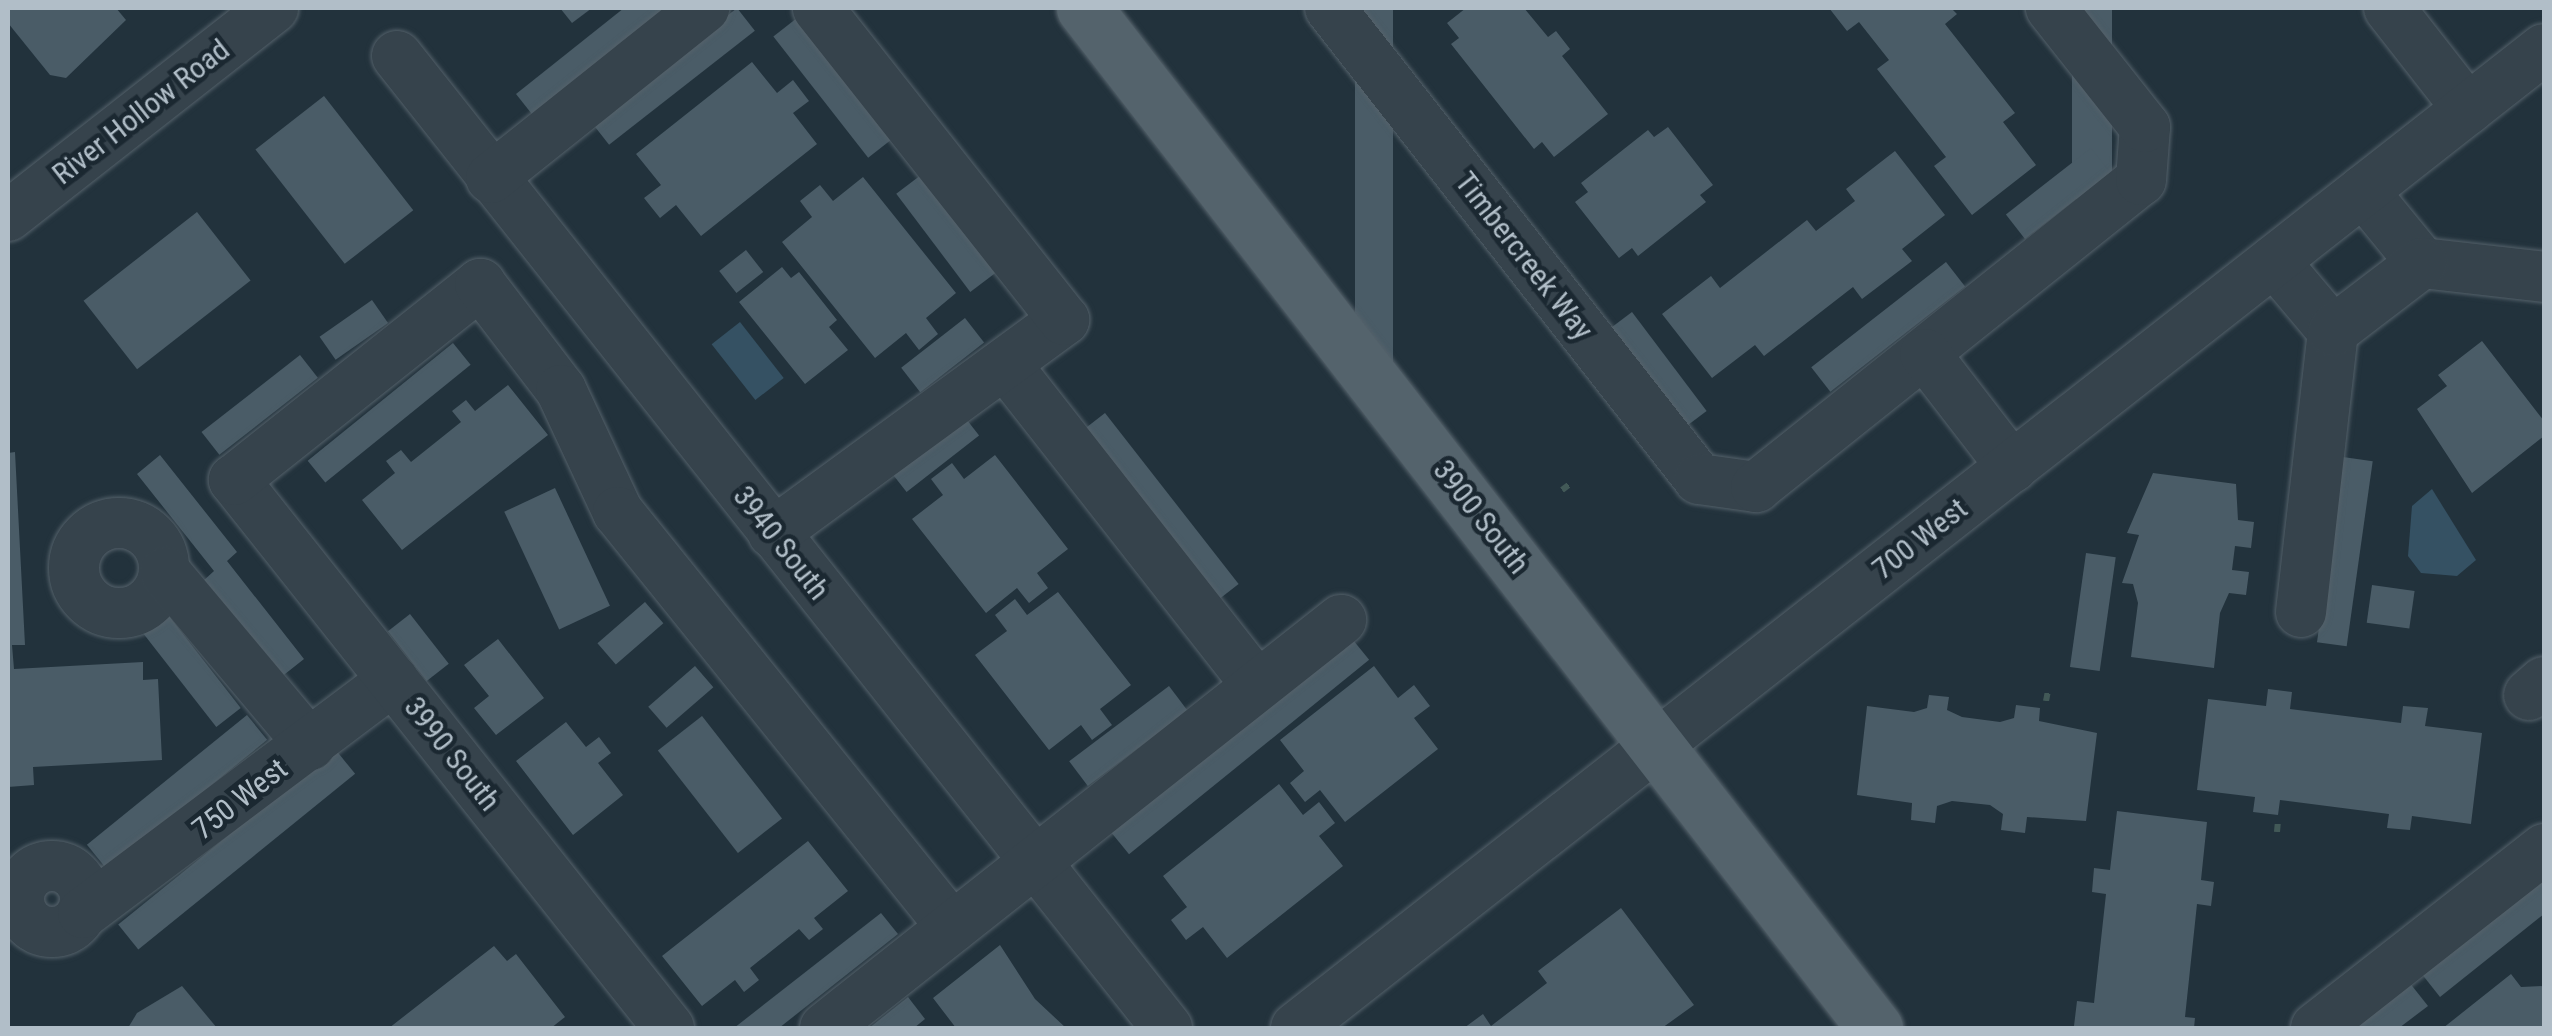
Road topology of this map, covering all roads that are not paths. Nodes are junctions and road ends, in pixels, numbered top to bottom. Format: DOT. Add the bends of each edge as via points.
graph roads {
  1 [pos="273,8"];
  2 [pos="704,8"];
  3 [pos="818,8"];
  4 [pos="1084,8"];
  5 [pos="1330,8"];
  6 [pos="2052,8"];
  7 [pos="2390,8"];
  8 [pos="2544,49"];
  9 [pos="397,56"];
  10 [pos="2468,109"];
  11 [pos="491,178"];
  12 [pos="2364,191"];
  13 [pos="8,216"];
  14 [pos="2274,261"];
  15 [pos="2422,263"];
  16 [pos="2544,277"];
  17 [pos="2333,331"];
  18 [pos="1926,354"];
  19 [pos="1006,365"];
  20 [pos="2012,467"];
  21 [pos="772,532"];
  22 [pos="165,572"];
  23 [pos="2301,612"];
  24 [pos="1341,620"];
  25 [pos="393,680"];
  26 [pos="1256,684"];
  27 [pos="310,745"];
  28 [pos="1657,745"];
  29 [pos="2544,849"];
  30 [pos="1032,861"];
  31 [pos="83,912"];
  32 [pos="952,927"];
  33 [pos="669,1028"];
  34 [pos="824,1028"];
  35 [pos="1167,1028"];
  36 [pos="1296,1028"];
  37 [pos="1875,1028"];
  38 [pos="2316,1028"];
  1 -- 13 [label="street, River Hollow Road"];
  2 -- 11 [label="street"];
  3 -- 19 [label="street" via="1064,320"];
  4 -- 28 [label="main road, 3900 South"];
  5 -- 18 [label="street, Timbercreek Way" via="1699,479 1756,487"];
  6 -- 18 [label="street" via="2145,126 2141,180"];
  7 -- 10 [label="street"];
  8 -- 10 [label="street, 700 West"];
  9 -- 11 [label="street, 3940 South"];
  10 -- 12 [label="street, 700 West"];
  11 -- 21 [label="street, 3940 South"];
  12 -- 14 [label="street, 700 West"];
  12 -- 15 [label="street"];
  14 -- 17 [label="street"];
  14 -- 20 [label="street, 700 West"];
  15 -- 16 [label="street"];
  15 -- 17 [label="street"];
  17 -- 23 [label="street"];
  18 -- 20 [label="street"];
  19 -- 21 [label="street" via="973,378"];
  19 -- 26 [label="street"];
  20 -- 28 [label="street, 700 West"];
  21 -- 30 [label="street, 3940 South"];
  22 -- 27 [label="street"];
  24 -- 26 [label="street"];
  25 -- 27 [label="street, 750 West"];
  25 -- 32 [label="street, 3990 South" via="234,480 480,284 561,390 618,512"];
  25 -- 33 [label="street, 3990 South"];
  26 -- 30 [label="street"];
  27 -- 31 [label="street, 750 West"];
  28 -- 36 [label="street, 700 West"];
  28 -- 37 [label="main road, 3900 South"];
  29 -- 38 [label="street"];
  30 -- 32 [label="street"];
  30 -- 35 [label="street, 3940 South"];
  32 -- 34 [label="street"];
}
